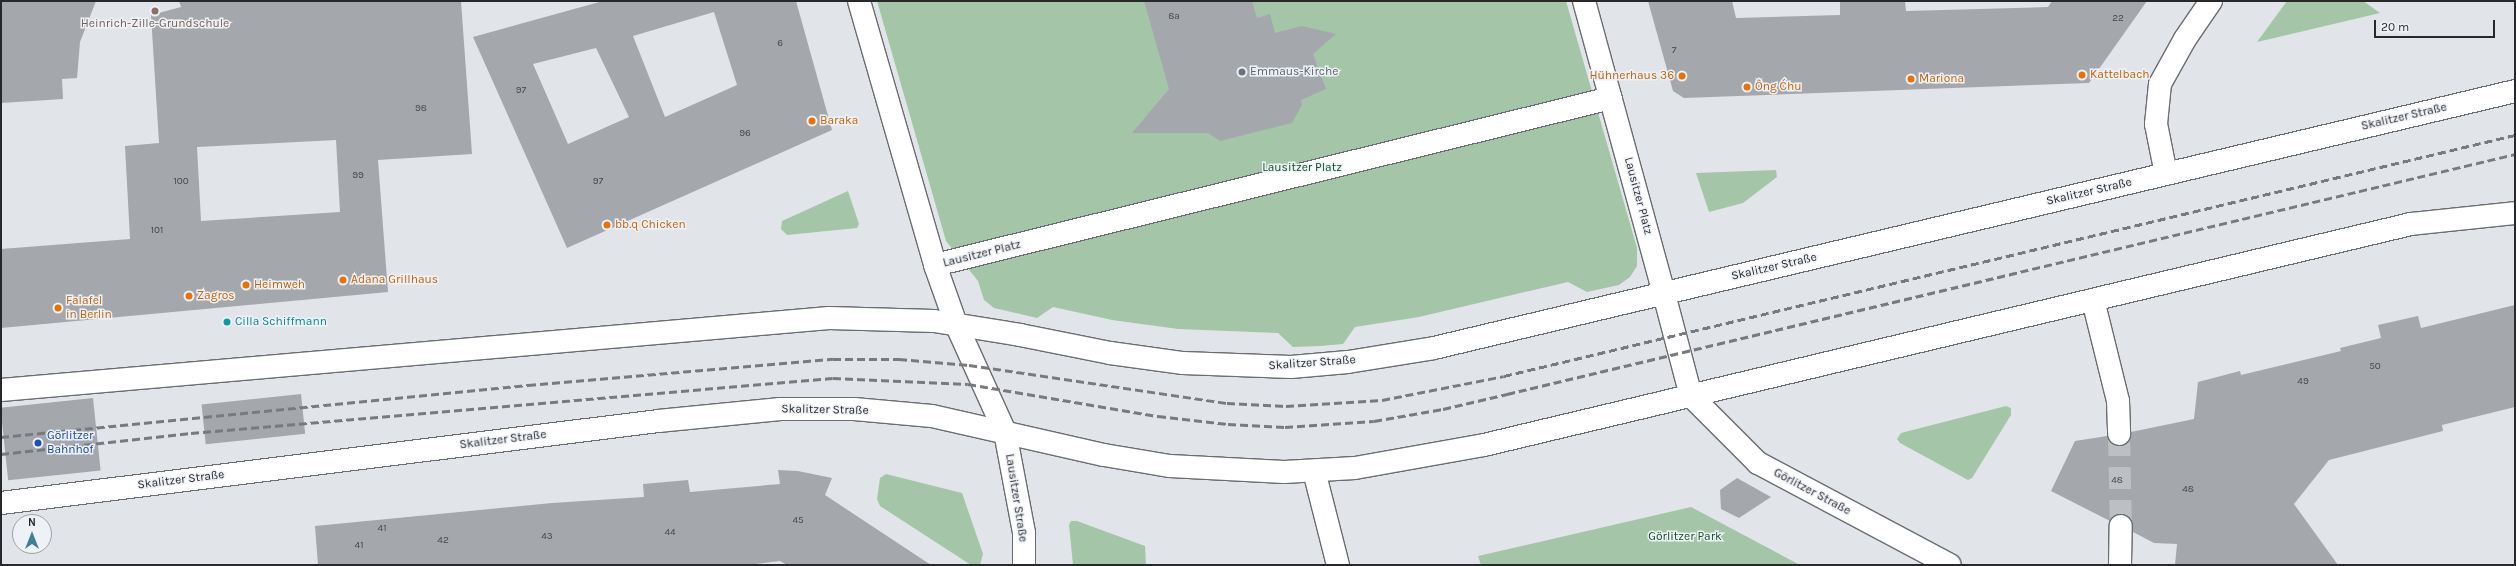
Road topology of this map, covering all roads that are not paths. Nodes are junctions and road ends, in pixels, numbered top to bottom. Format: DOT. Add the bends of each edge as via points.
graph roads {
  1 [pos="859,1"];
  2 [pos="1584,1"];
  3 [pos="2211,1"];
  4 [pos="2515,91"];
  5 [pos="1611,98"];
  6 [pos="2166,174"];
  7 [pos="2515,214"];
  8 [pos="935,265"];
  9 [pos="1664,294"];
  10 [pos="2093,300"];
  11 [pos="956,324"];
  12 [pos="1,390"];
  13 [pos="1691,396"];
  14 [pos="1005,432"];
  15 [pos="2119,434"];
  16 [pos="1314,471"];
  17 [pos="1,503"];
  18 [pos="2121,526"];
  19 [pos="1024,565"];
  20 [pos="1338,565"];
  21 [pos="1950,565"];
  22 [pos="2120,565"];
  1 -- 8 [label="main road, Lausitzer Platz"];
  2 -- 5 [label="main road, Lausitzer Platz"];
  3 -- 6 [label="main road" via="2185,39 2160,84 2156,124"];
  4 -- 6 [label="main road, Skalitzer Straße"];
  5 -- 8 [label="main road, Lausitzer Platz"];
  5 -- 9 [label="main road, Lausitzer Platz"];
  6 -- 9 [label="main road, Skalitzer Straße"];
  7 -- 10 [label="main road, Skalitzer Straße" via="2411,224"];
  8 -- 11 [label="main road, Lausitzer Platz"];
  9 -- 11 [label="main road, Skalitzer Straße" via="1434,348 1348,362 1291,367 1175,362 1110,353"];
  9 -- 13 [label="main road"];
  10 -- 13 [label="main road, Skalitzer Straße"];
  10 -- 15 [label="main road" via="2118,401"];
  11 -- 12 [label="main road, Skalitzer Straße" via="890,318 829,318"];
  11 -- 14 [label="main road"];
  13 -- 16 [label="main road, Skalitzer Straße" via="1427,457 1355,468"];
  13 -- 21 [label="main road, Görlitzer Straße" via="1758,463"];
  14 -- 16 [label="main road, Skalitzer Straße" via="1104,455 1170,466 1251,472"];
  14 -- 17 [label="main road, Skalitzer Straße" via="932,416 893,412 813,408 753,410"];
  14 -- 19 [label="main road, Lausitzer Straße" via="1024,533"];
  16 -- 20 [label="main road"];
  18 -- 22 [label="main road"];
}
